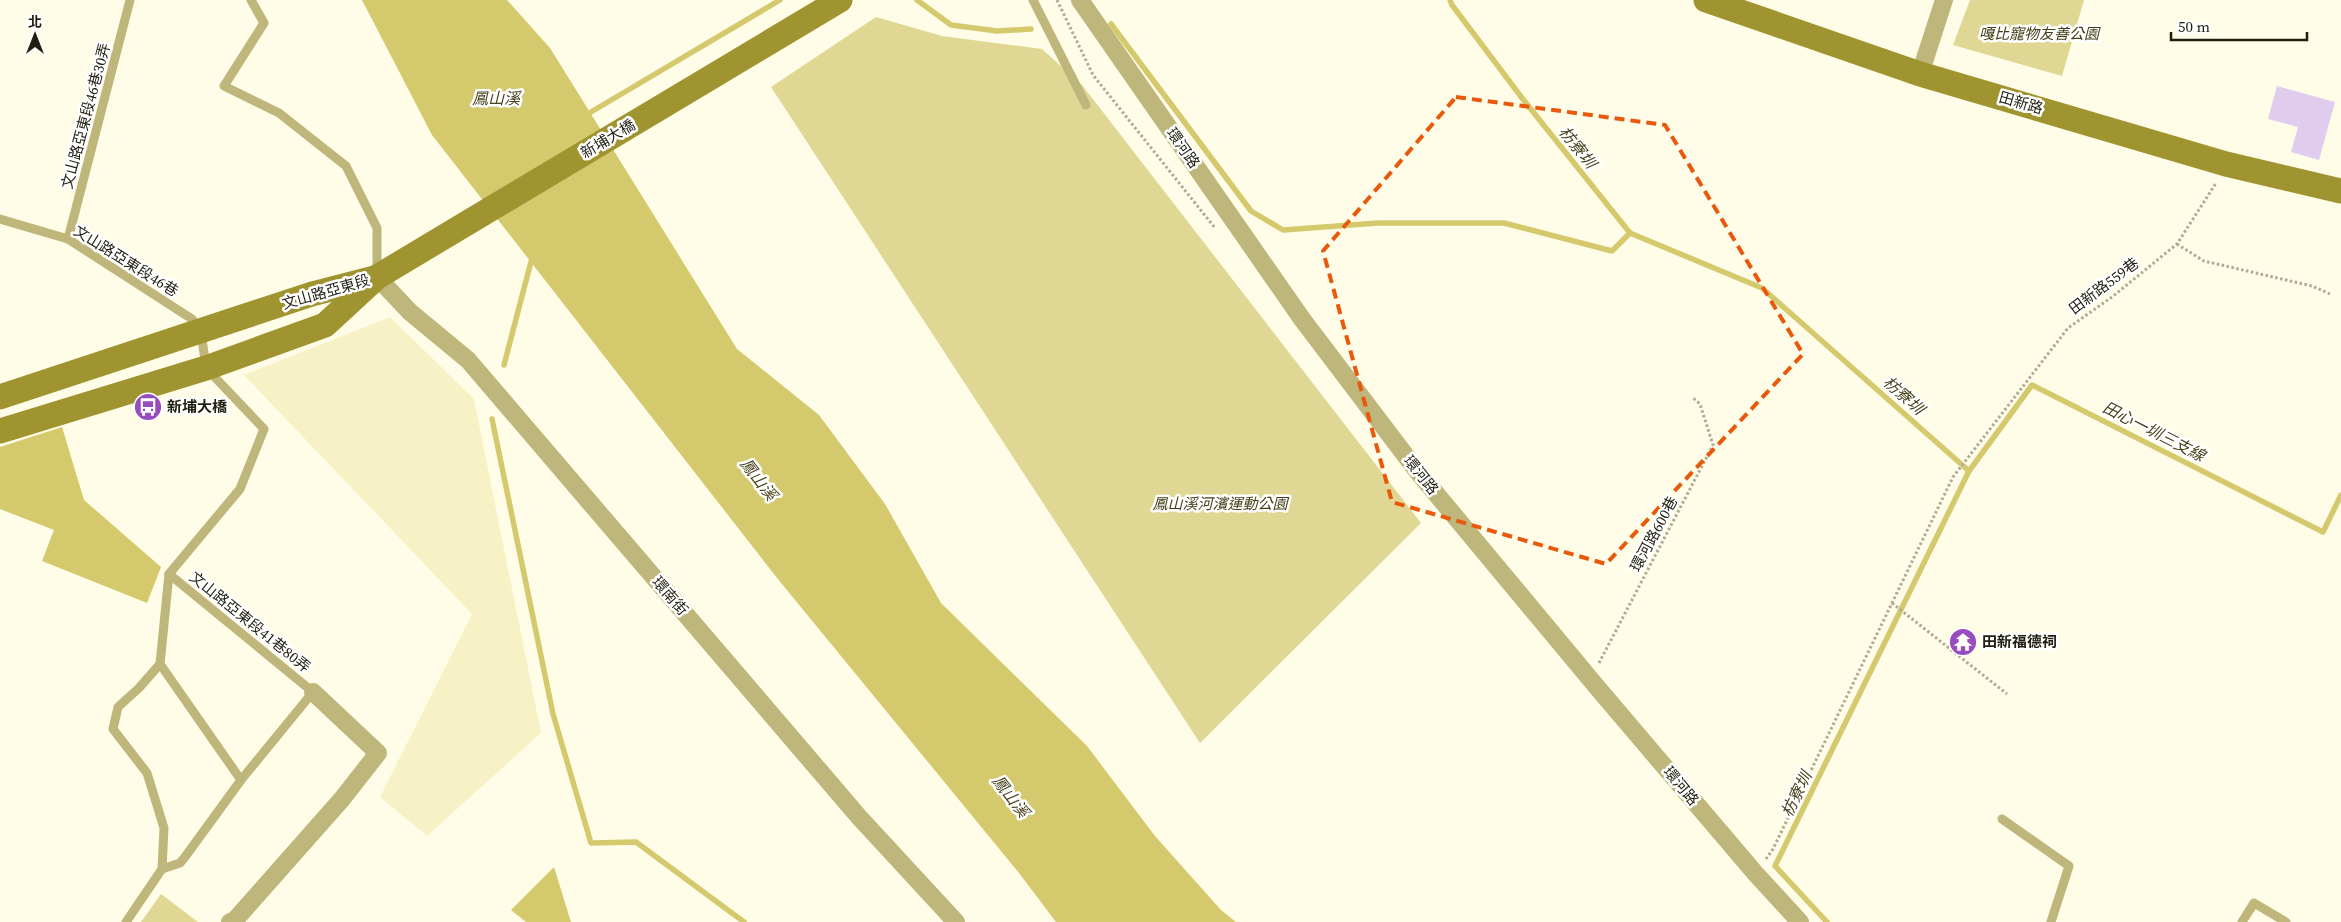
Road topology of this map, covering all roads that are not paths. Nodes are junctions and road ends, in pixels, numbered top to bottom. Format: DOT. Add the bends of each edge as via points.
graph roads {
  1 [pos="130,0"];
  2 [pos="251,0"];
  3 [pos="840,0"];
  4 [pos="1033,0"];
  5 [pos="1080,0"];
  6 [pos="1706,0"];
  7 [pos="1944,0"];
  8 [pos="1920,74"];
  9 [pos="1086,105"];
  10 [pos="2341,191"];
  11 [pos="0,218"];
  12 [pos="68,239"];
  13 [pos="377,277"];
  14 [pos="201,331"];
  15 [pos="206,368"];
  16 [pos="0,396"];
  17 [pos="0,431"];
  18 [pos="170,574"];
  19 [pos="160,664"];
  20 [pos="313,692"];
  21 [pos="241,780"];
  22 [pos="2002,819"];
  23 [pos="162,869"];
  24 [pos="233,921"];
  25 [pos="126,922"];
  26 [pos="956,922"];
  27 [pos="1800,922"];
  28 [pos="2051,922"];
  29 [pos="2242,922"];
  30 [pos="2286,922"];
  1 -- 12 [label="lane, 文山路亞東段46巷30弄"];
  2 -- 13 [label="lane" via="264,23 224,86 280,113 346,166 377,228"];
  3 -- 13 [label="main road, 新埔大橋"];
  4 -- 9 [label="lane"];
  5 -- 27 [label="street, 環河路" via="1302,319 1418,472 1590,679"];
  6 -- 8 [label="main road, 田新路"];
  7 -- 8 [label="street"];
  8 -- 10 [label="main road, 田新路" via="2226,164"];
  11 -- 12 [label="lane, 文山路亞東段46巷"];
  12 -- 14 [label="lane, 文山路亞東段46巷" via="192,318"];
  13 -- 14 [label="main road, 文山路亞東段" via="312,294"];
  13 -- 15 [label="main road, 文山路亞東段" via="325,325"];
  13 -- 26 [label="street, 環南街" via="410,312 468,360 859,817"];
  14 -- 15 [label="lane"];
  14 -- 16 [label="main road, 文山路亞東段"];
  15 -- 17 [label="main road, 文山路亞東段"];
  15 -- 18 [label="lane" via="264,429 240,489"];
  18 -- 19 [label="lane"];
  18 -- 20 [label="lane, 文山路亞東段41巷80弄"];
  19 -- 21 [label="lane"];
  19 -- 23 [label="lane" via="118,707 113,729 148,773 164,828"];
  20 -- 21 [label="lane"];
  20 -- 24 [label="street" via="378,754"];
  21 -- 23 [label="lane" via="180,863"];
  22 -- 28 [label="lane" via="2069,866"];
  23 -- 25 [label="lane"];
  29 -- 30 [label="lane" via="2254,903"];
}
